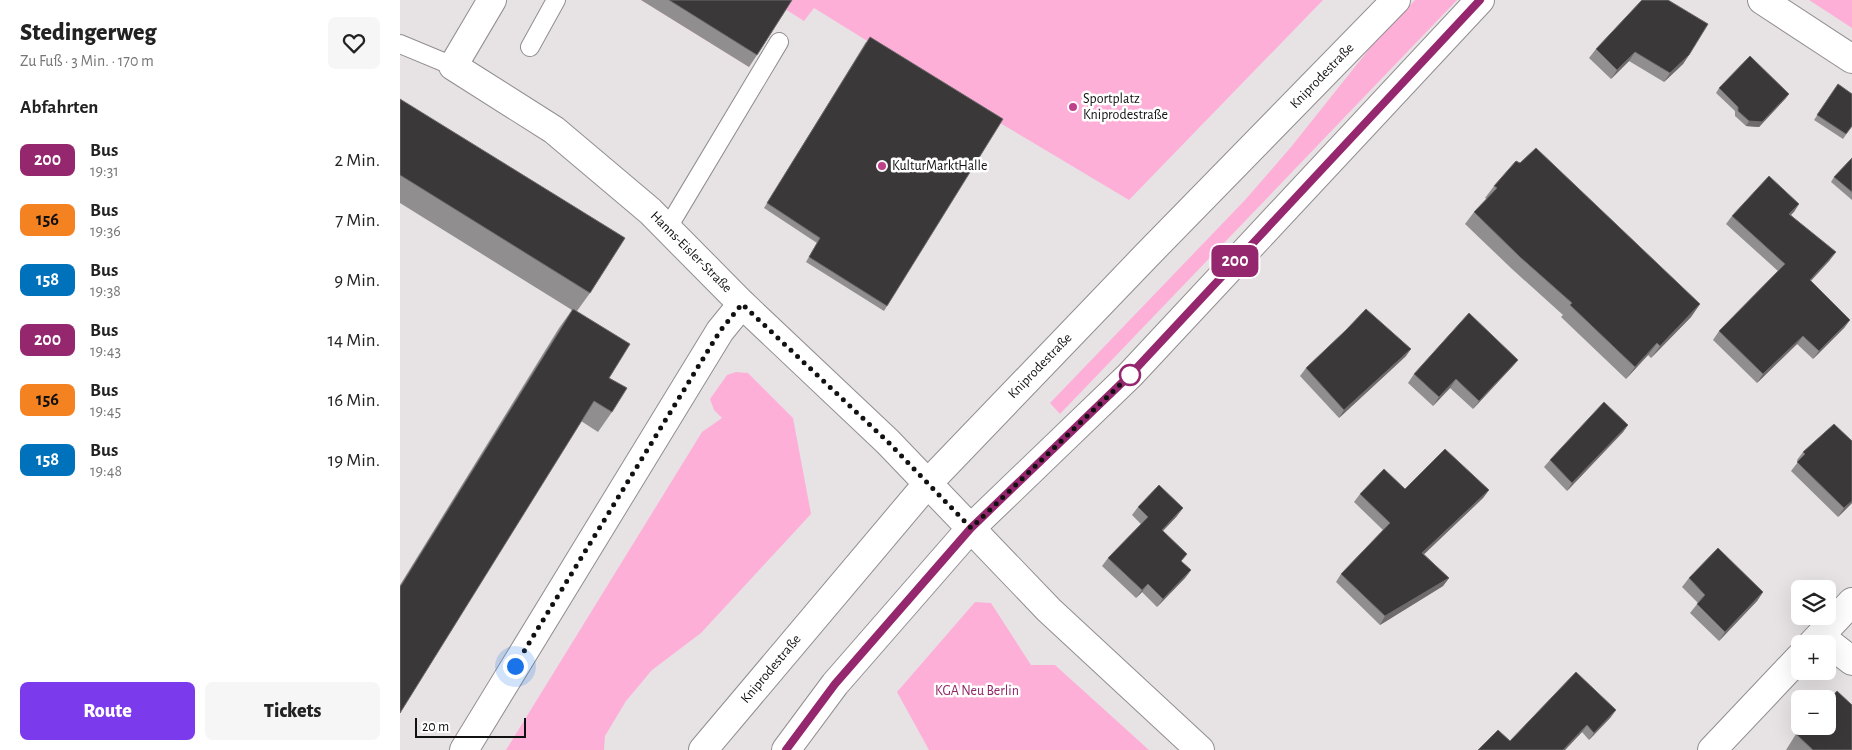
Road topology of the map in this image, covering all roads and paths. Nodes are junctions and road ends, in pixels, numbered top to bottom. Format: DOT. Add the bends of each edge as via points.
graph roads {
  1 [pos="492,0"];
  2 [pos="556,0"];
  3 [pos="1396,0"];
  4 [pos="1480,0"];
  5 [pos="1762,0"];
  6 [pos="779,42"];
  7 [pos="400,44"];
  8 [pos="530,47"];
  9 [pos="1852,59"];
  10 [pos="453,66"];
  11 [pos="667,229"];
  12 [pos="742,304"];
  13 [pos="928,484"];
  14 [pos="971,528"];
  15 [pos="1852,602"];
  16 [pos="1821,635"];
  17 [pos="1836,652"];
  18 [pos="1852,661"];
  19 [pos="1791,667"];
  20 [pos="464,750"];
  21 [pos="703,750"];
  22 [pos="786,750"];
  23 [pos="1200,750"];
  24 [pos="1712,750"];
  1 -- 10 [label="main road"];
  2 -- 8 [label="lane"];
  3 -- 13 [label="main road, Kniprodestraße"];
  4 -- 14 [label="main road" via="1130,375"];
  5 -- 9 [label="main road"];
  6 -- 11 [label="lane"];
  7 -- 10 [label="lane, Hanns-Eisler-Straße"];
  10 -- 11 [label="main road, Hanns-Eisler-Straße" via="554,130"];
  11 -- 12 [label="main road, Hanns-Eisler-Straße"];
  12 -- 13 [label="main road, Hanns-Eisler-Straße"];
  12 -- 20 [label="main road" via="720,331"];
  13 -- 14 [label="main road, Hanns-Eisler-Straße"];
  13 -- 21 [label="main road, Kniprodestraße"];
  14 -- 22 [label="main road" via="835,684"];
  14 -- 23 [label="main road, Hanns-Eisler-Straße" via="1049,610"];
  15 -- 16 [label="main road"];
  17 -- 18 [label="main road"];
  19 -- 24 [label="main road"];
}
